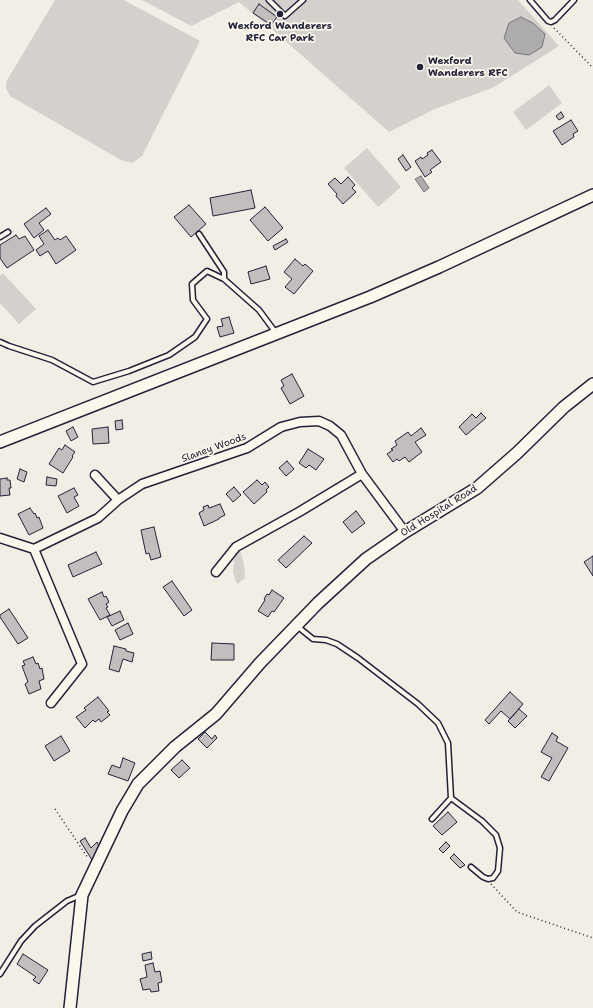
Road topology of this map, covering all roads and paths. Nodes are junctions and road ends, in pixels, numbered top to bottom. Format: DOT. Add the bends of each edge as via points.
graph roads {
  1 [pos="269,0"];
  2 [pos="303,0"];
  3 [pos="530,0"];
  4 [pos="574,0"];
  5 [pos="551,22"];
  6 [pos="593,68"];
  7 [pos="593,195"];
  8 [pos="8,232"];
  9 [pos="200,234"];
  10 [pos="0,237"];
  11 [pos="224,279"];
  12 [pos="276,333"];
  13 [pos="0,342"];
  14 [pos="593,384"];
  15 [pos="0,442"];
  16 [pos="362,474"];
  17 [pos="95,475"];
  18 [pos="118,500"];
  19 [pos="406,532"];
  20 [pos="0,538"];
  21 [pos="34,549"];
  22 [pos="216,572"];
  23 [pos="297,625"];
  24 [pos="51,703"];
  25 [pos="451,798"];
  26 [pos="54,809"];
  27 [pos="432,819"];
  28 [pos="95,867"];
  29 [pos="471,867"];
  30 [pos="488,879"];
  31 [pos="82,895"];
  32 [pos="593,938"];
  33 [pos="0,974"];
  34 [pos="70,1008"];
  1 -- 2 [label="lane" via="285,16"];
  3 -- 5 [label="lane"];
  4 -- 5 [label="lane"];
  5 -- 6 [label="path"];
  7 -- 12 [label="street" via="439,267"];
  8 -- 10 [label="lane"];
  9 -- 11 [label="lane" via="224,272"];
  11 -- 12 [label="lane" via="259,310"];
  11 -- 13 [label="lane" via="207,271 192,284 193,300 207,319 195,338 169,355 129,372 93,382 52,360"];
  12 -- 15 [label="street"];
  14 -- 19 [label="street, Old Hospital Road" via="564,407 477,488"];
  16 -- 18 [label="street, Slaney Woods" via="341,435 318,421 300,422 281,427 247,448 142,484"];
  16 -- 19 [label="street, Slaney Woods"];
  16 -- 22 [label="street" via="236,547"];
  17 -- 18 [label="street"];
  18 -- 21 [label="street, Slaney Woods" via="98,518"];
  19 -- 23 [label="street, Old Hospital Road" via="366,560"];
  20 -- 21 [label="street"];
  21 -- 24 [label="street" via="82,664"];
  23 -- 25 [label="lane" via="313,638 337,644 358,658 418,704 438,723 448,743"];
  23 -- 28 [label="street, Old Hospital Road" via="216,714 175,747 138,784"];
  25 -- 27 [label="lane"];
  25 -- 30 [label="lane" via="496,835 500,861 498,871 493,878"];
  26 -- 28 [label="path"];
  28 -- 31 [label="street, Old Hospital Road"];
  29 -- 30 [label="lane"];
  30 -- 32 [label="path" via="517,912"];
  31 -- 33 [label="lane" via="67,901 35,926 20,941"];
  31 -- 34 [label="street, Old Hospital Road"];
}
